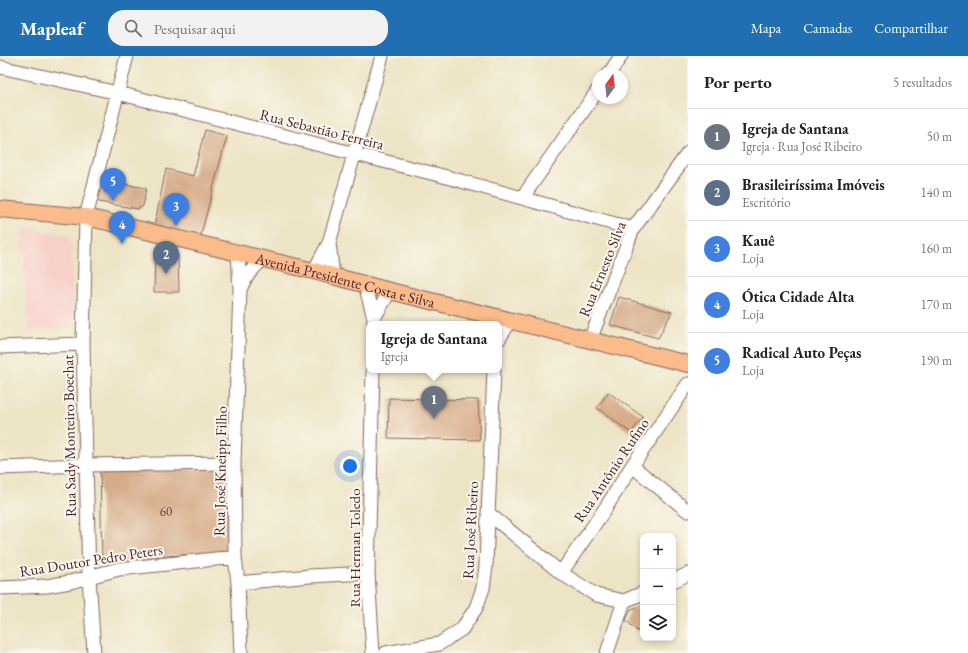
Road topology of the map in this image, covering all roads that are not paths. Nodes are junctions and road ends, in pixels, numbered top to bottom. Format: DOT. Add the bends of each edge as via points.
graph roads {
  1 [pos="127,56"];
  2 [pos="382,56"];
  3 [pos="621,56"];
  4 [pos="0,67"];
  5 [pos="613,68"];
  6 [pos="118,93"];
  7 [pos="592,99"];
  8 [pos="688,153"];
  9 [pos="355,154"];
  10 [pos="522,198"];
  11 [pos="0,209"];
  12 [pos="86,217"];
  13 [pos="633,229"];
  14 [pos="329,243"];
  15 [pos="238,252"];
  16 [pos="264,259"];
  17 [pos="314,271"];
  18 [pos="333,276"];
  19 [pos="365,284"];
  20 [pos="240,289"];
  21 [pos="390,291"];
  22 [pos="487,319"];
  23 [pos="374,321"];
  24 [pos="510,321"];
  25 [pos="502,334"];
  26 [pos="590,340"];
  27 [pos="83,344"];
  28 [pos="0,347"];
  29 [pos="688,364"];
  30 [pos="373,373"];
  31 [pos="494,373"];
  32 [pos="688,384"];
  33 [pos="234,463"];
  34 [pos="86,465"];
  35 [pos="632,466"];
  36 [pos="0,468"];
  37 [pos="688,511"];
  38 [pos="488,513"];
  39 [pos="235,557"];
  40 [pos="368,573"];
  41 [pos="561,573"];
  42 [pos="688,574"];
  43 [pos="89,577"];
  44 [pos="676,580"];
  45 [pos="238,583"];
  46 [pos="0,588"];
  47 [pos="640,594"];
  48 [pos="624,601"];
  49 [pos="94,653"];
  50 [pos="241,653"];
  51 [pos="373,653"];
  52 [pos="386,653"];
  53 [pos="607,653"];
  1 -- 6 [label="street, Rua Sady Monteiro Boechat"];
  2 -- 9 [label="street"];
  3 -- 5 [label="street"];
  4 -- 6 [label="street, Rua Sebastião Ferreira"];
  6 -- 9 [label="street, Rua Sebastião Ferreira"];
  6 -- 12 [label="street, Rua Sady Monteiro Boechat"];
  7 -- 10 [label="street"];
  8 -- 13 [label="street, Rua Ernesto Silva"];
  9 -- 10 [label="street, Rua Sebastião Ferreira"];
  9 -- 14 [label="street"];
  10 -- 13 [label="street, Rua Sebastião Ferreira"];
  11 -- 12 [label="main road, Avenida Presidente Costa e Silva"];
  12 -- 15 [label="main road, Avenida Presidente Costa e Silva"];
  12 -- 27 [label="street, Rua Sady Monteiro Boechat"];
  13 -- 26 [label="street, Rua Ernesto Silva"];
  14 -- 17 [label="street"];
  14 -- 18 [label="street"];
  15 -- 16 [label="main road, Avenida Presidente Costa e Silva"];
  15 -- 20 [label="street, Rua José Kneipp Filho"];
  16 -- 17 [label="main road, Avenida Presidente Costa e Silva"];
  16 -- 20 [label="street, Rua José Kneipp Filho" via="250,271"];
  17 -- 18 [label="main road, Avenida Presidente Costa e Silva"];
  18 -- 19 [label="main road, Avenida Presidente Costa e Silva"];
  19 -- 21 [label="main road, Avenida Presidente Costa e Silva"];
  19 -- 23 [label="street"];
  20 -- 33 [label="street, Rua José Kneipp Filho"];
  21 -- 22 [label="main road, Avenida Presidente Costa e Silva"];
  21 -- 23 [label="street"];
  22 -- 24 [label="main road, Avenida Presidente Costa e Silva"];
  24 -- 25 [label="street"];
  24 -- 26 [label="main road, Avenida Presidente Costa e Silva"];
  26 -- 29 [label="main road, Avenida Presidente Costa e Silva"];
  27 -- 28 [label="street"];
  27 -- 34 [label="street, Rua Sady Monteiro Boechat"];
  30 -- 40 [label="street, Rua Herman Toledo"];
  31 -- 38 [label="street, Rua José Ribeiro"];
  32 -- 35 [label="street, Rua Antônio Rufino"];
  33 -- 34 [label="street"];
  33 -- 39 [label="street, Rua José Kneipp Filho"];
  34 -- 36 [label="street"];
  34 -- 43 [label="street, Rua Sady Monteiro Boechat"];
  35 -- 37 [label="street"];
  35 -- 41 [label="street, Rua Antônio Rufino"];
  38 -- 41 [label="street"];
  38 -- 52 [label="street, Rua José Ribeiro" via="483,588 476,608 466,624 439,644"];
  39 -- 43 [label="street, Rua Doutor Pedro Peters" via="119,569"];
  39 -- 45 [label="street, Rua José Kneipp Filho"];
  40 -- 45 [label="street"];
  40 -- 51 [label="street, Rua Herman Toledo"];
  41 -- 48 [label="street" via="596,595"];
  42 -- 44 [label="street"];
  43 -- 46 [label="street, Rua Doutor Pedro Peters" via="47,586"];
  43 -- 49 [label="street, Rua Sady Monteiro Boechat"];
  45 -- 50 [label="street, Rua José Kneipp Filho"];
  47 -- 48 [label="street"];
  48 -- 53 [label="street"];
}
